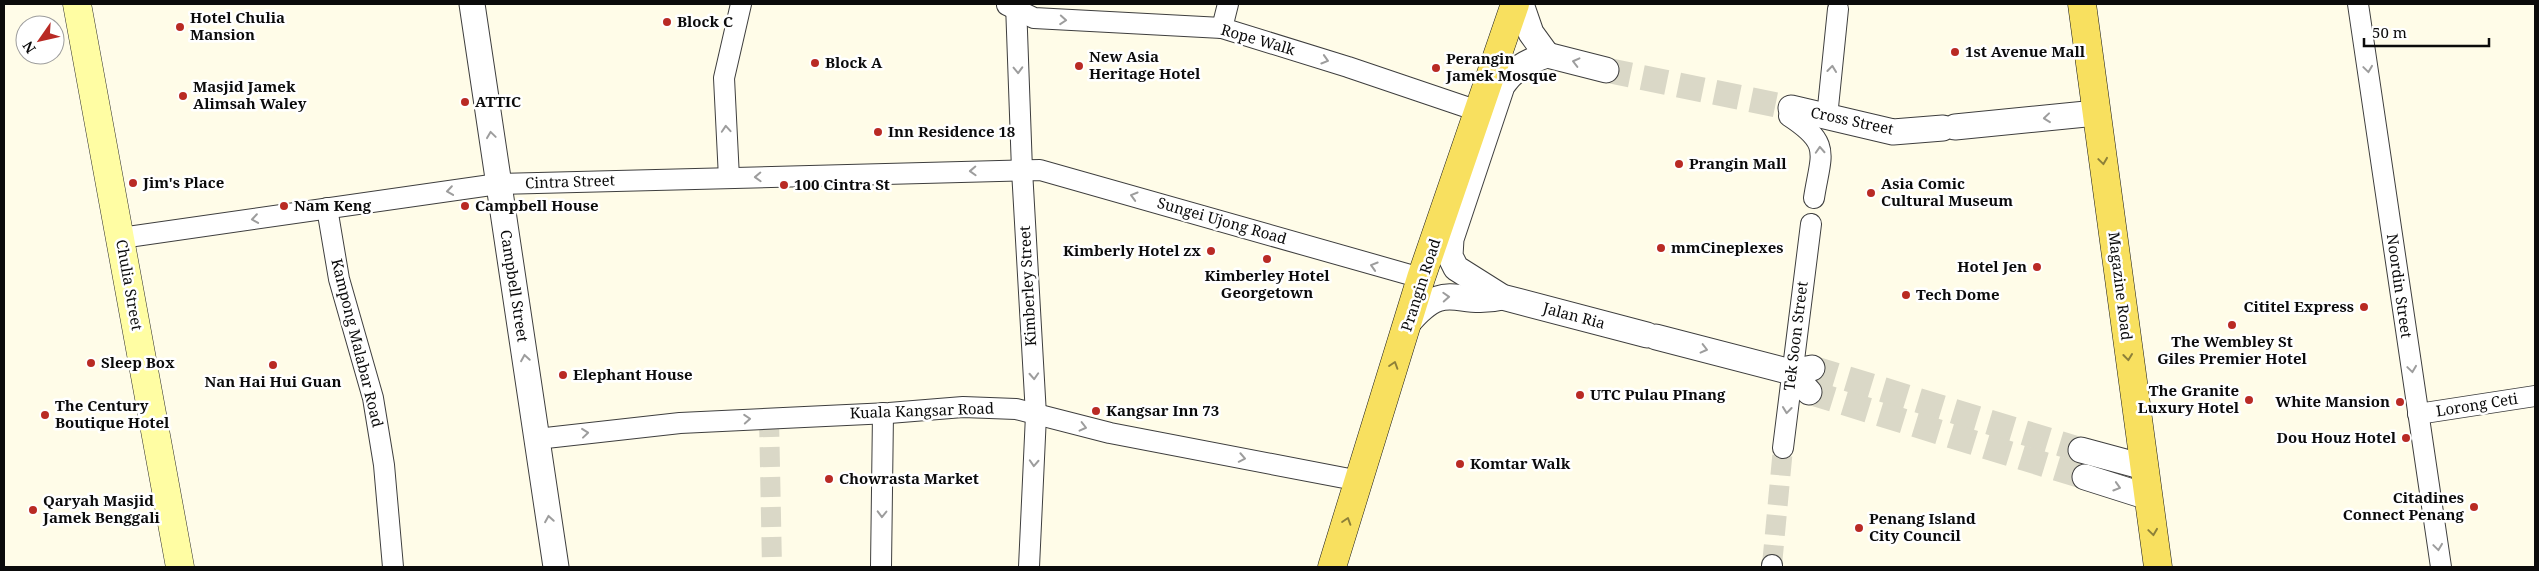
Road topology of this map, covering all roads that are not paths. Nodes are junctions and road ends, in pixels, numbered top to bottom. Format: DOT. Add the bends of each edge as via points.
graph roads {
  1 [pos="77,4"];
  2 [pos="472,4"];
  3 [pos="741,4"];
  4 [pos="1228,4"];
  5 [pos="1515,4"];
  6 [pos="1521,4"];
  7 [pos="2082,4"];
  8 [pos="2358,4"];
  9 [pos="1012,5"];
  10 [pos="1838,9"];
  11 [pos="1222,28"];
  12 [pos="1547,55"];
  13 [pos="1606,70"];
  14 [pos="1478,111"];
  15 [pos="1790,112"];
  16 [pos="2096,113"];
  17 [pos="1827,117"];
  18 [pos="1022,170"];
  19 [pos="729,178"];
  20 [pos="498,184"];
  21 [pos="1814,198"];
  22 [pos="327,208"];
  23 [pos="1810,224"];
  24 [pos="121,238"];
  25 [pos="1456,268"];
  26 [pos="1422,278"];
  27 [pos="1502,297"];
  28 [pos="1408,323"];
  29 [pos="1804,377"];
  30 [pos="2535,396"];
  31 [pos="883,413"];
  32 [pos="2418,414"];
  33 [pos="1036,415"];
  34 [pos="537,439"];
  35 [pos="1783,448"];
  36 [pos="2081,450"];
  37 [pos="2144,467"];
  38 [pos="2085,477"];
  39 [pos="1360,481"];
  40 [pos="2148,497"];
  41 [pos="180,567"];
  42 [pos="393,567"];
  43 [pos="556,567"];
  44 [pos="881,567"];
  45 [pos="1029,567"];
  46 [pos="1332,567"];
  47 [pos="2158,567"];
  48 [pos="2441,567"];
  1 -- 24 [label="main road, Chulia Street"];
  20 -- 2 [label="street, Campbell Street, one-way"];
  19 -- 3 [label="street, one-way" via="724,78"];
  4 -- 11 [label="street"];
  5 -- 14 [label="main road, Prangin Road"];
  6 -- 12 [label="street" via="1530,33"];
  7 -- 16 [label="main road, Magazine Road"];
  8 -- 32 [label="street, Noordin Street, one-way"];
  9 -- 11 [label="street, Rope Walk, one-way" via="1034,18"];
  9 -- 18 [label="street, Kimberley Street, one-way"];
  17 -- 10 [label="street, one-way"];
  11 -- 14 [label="street, Rope Walk, one-way"];
  13 -- 12 [label="street, one-way"];
  12 -- 25 [label="street, Prangin Road" via="1524,64 1508,76 1502,86 1450,239 1450,256"];
  14 -- 26 [label="main road, Prangin Road"];
  15 -- 17 [label="street, Cross Street"];
  21 -- 15 [label="street, one-way" via="1820,143"];
  16 -- 17 [label="street, Cross Street, one-way" via="1894,132"];
  16 -- 37 [label="main road, Magazine Road, one-way"];
  18 -- 19 [label="street, Cintra Street, one-way"];
  26 -- 18 [label="street, Sungei Ujong Road, one-way" via="1047,170"];
  18 -- 33 [label="street, Kimberley Street, one-way"];
  19 -- 20 [label="street, Cintra Street"];
  20 -- 22 [label="street, Cintra Street, one-way"];
  34 -- 20 [label="street, Campbell Street, one-way"];
  22 -- 24 [label="street, Cintra Street, one-way"];
  22 -- 42 [label="street, Kampong Malabar Road" via="339,279 373,398 384,465"];
  23 -- 29 [label="street, Tek Soon Street"];
  24 -- 41 [label="main road, Chulia Street"];
  25 -- 27 [label="street, Jalan Ria"];
  26 -- 28 [label="main road, Prangin Road"];
  28 -- 27 [label="street, Jalan Ria, one-way" via="1419,310 1437,298 1456,296 1484,301"];
  27 -- 29 [label="street, Jalan Ria, one-way"];
  39 -- 28 [label="main road, Prangin Road, one-way"];
  29 -- 35 [label="street, Tek Soon Street, one-way"];
  30 -- 32 [label="street, Lorong Ceti"];
  31 -- 33 [label="street, Kuala Kangsar Road" via="963,407 1016,409"];
  34 -- 31 [label="street, Kuala Kangsar Road, one-way" via="680,423"];
  31 -- 44 [label="street, one-way"];
  32 -- 48 [label="street, Noordin Street, one-way"];
  33 -- 39 [label="street, Kuala Kangsar Road, one-way" via="1110,433"];
  33 -- 45 [label="street, Kimberley Street, one-way"];
  43 -- 34 [label="street, Campbell Street, one-way"];
  36 -- 37 [label="street"];
  37 -- 40 [label="main road, Magazine Road"];
  38 -- 40 [label="street, one-way"];
  46 -- 39 [label="main road, Prangin Road, one-way"];
  40 -- 47 [label="main road, Magazine Road, one-way"];
}
